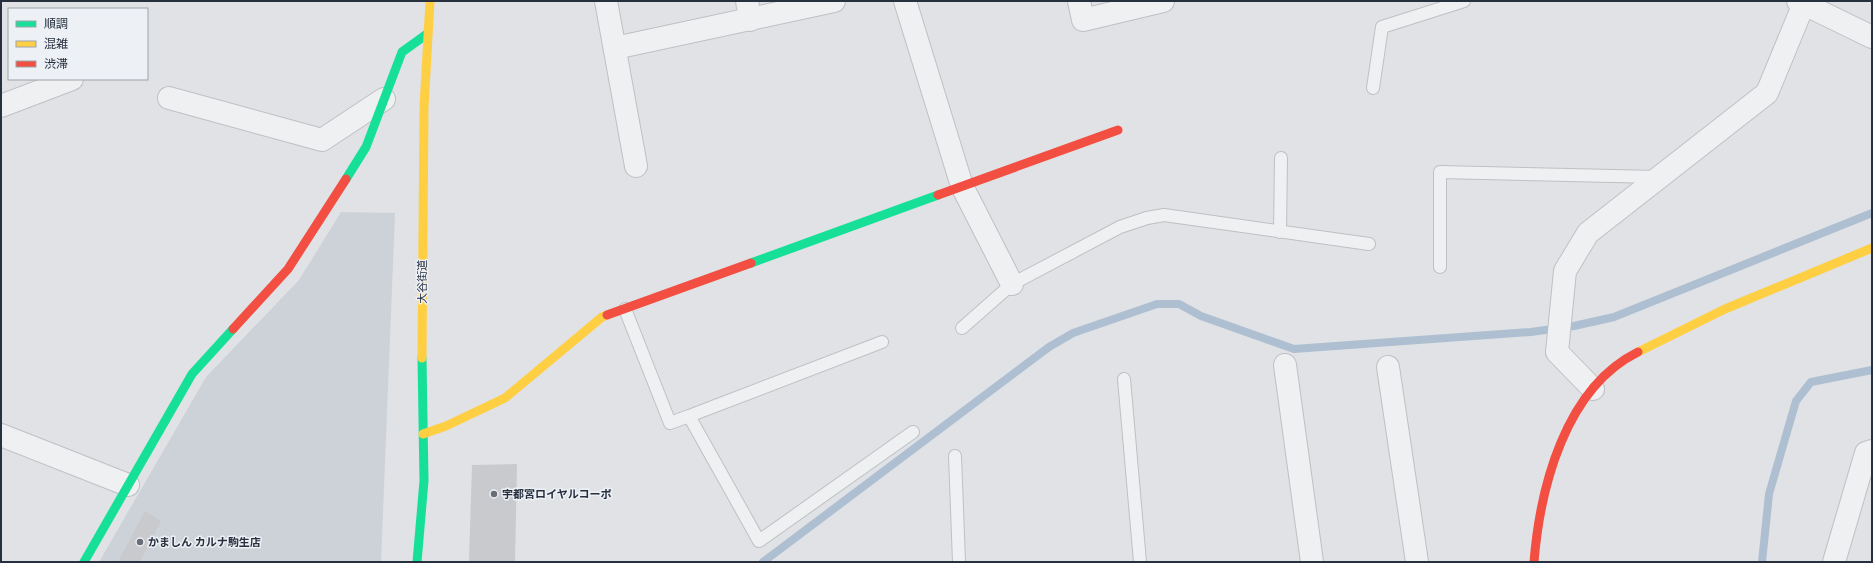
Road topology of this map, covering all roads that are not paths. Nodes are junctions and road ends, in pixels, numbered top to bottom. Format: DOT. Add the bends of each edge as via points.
graph roads {
  1 [pos="430,1"];
  2 [pos="606,1"];
  3 [pos="834,1"];
  4 [pos="905,1"];
  5 [pos="1079,1"];
  6 [pos="1163,1"];
  7 [pos="1464,1"];
  8 [pos="1803,2"];
  9 [pos="748,10"];
  10 [pos="427,34"];
  11 [pos="1872,37"];
  12 [pos="615,48"];
  13 [pos="69,80"];
  14 [pos="1373,88"];
  15 [pos="169,98"];
  16 [pos="384,98"];
  17 [pos="1,106"];
  18 [pos="1118,130"];
  19 [pos="1281,158"];
  20 [pos="636,166"];
  21 [pos="1659,177"];
  22 [pos="962,186"];
  23 [pos="1280,232"];
  24 [pos="1369,244"];
  25 [pos="1872,248"];
  26 [pos="1440,267"];
  27 [pos="1012,284"];
  28 [pos="625,309"];
  29 [pos="962,328"];
  30 [pos="882,342"];
  31 [pos="1285,365"];
  32 [pos="1388,367"];
  33 [pos="1124,379"];
  34 [pos="1593,390"];
  35 [pos="689,416"];
  36 [pos="913,432"];
  37 [pos="423,434"];
  38 [pos="1,435"];
  39 [pos="1872,451"];
  40 [pos="955,456"];
  41 [pos="128,486"];
  42 [pos="84,562"];
  43 [pos="417,562"];
  44 [pos="959,562"];
  45 [pos="1140,562"];
  46 [pos="1312,562"];
  47 [pos="1417,562"];
  48 [pos="1534,562"];
  49 [pos="1834,562"];
  1 -- 10 [label="street, 大谷街道"];
  2 -- 12 [label="street"];
  3 -- 9 [label="street"];
  4 -- 22 [label="street"];
  5 -- 6 [label="street" via="1083,20"];
  7 -- 14 [label="lane" via="1382,27"];
  8 -- 11 [label="street"];
  8 -- 21 [label="street" via="1767,92"];
  9 -- 12 [label="street"];
  10 -- 16 [label="street" via="402,52"];
  10 -- 37 [label="street, 大谷街道" via="424,107"];
  12 -- 20 [label="street"];
  13 -- 17 [label="street"];
  15 -- 16 [label="street" via="322,140"];
  16 -- 41 [label="street" via="366,147 288,270 192,374"];
  18 -- 22 [label="street"];
  19 -- 23 [label="lane"];
  21 -- 26 [label="lane" via="1440,172"];
  21 -- 34 [label="street" via="1588,233 1565,271 1557,352"];
  22 -- 27 [label="street"];
  22 -- 28 [label="street"];
  23 -- 24 [label="lane"];
  23 -- 27 [label="lane" via="1164,215 1147,218 1120,227"];
  25 -- 34 [label="street" via="1725,309 1620,361"];
  27 -- 29 [label="lane"];
  28 -- 35 [label="lane" via="670,423"];
  28 -- 37 [label="street" via="602,317 504,398 446,426"];
  30 -- 35 [label="lane"];
  31 -- 46 [label="street"];
  32 -- 47 [label="street"];
  33 -- 45 [label="lane"];
  34 -- 48 [label="street" via="1571,420 1550,471 1536,537"];
  35 -- 36 [label="lane" via="759,541"];
  37 -- 43 [label="street, 大谷街道" via="424,481"];
  38 -- 41 [label="street"];
  39 -- 49 [label="street" via="1866,453"];
  40 -- 44 [label="lane"];
  41 -- 42 [label="street"];
}
